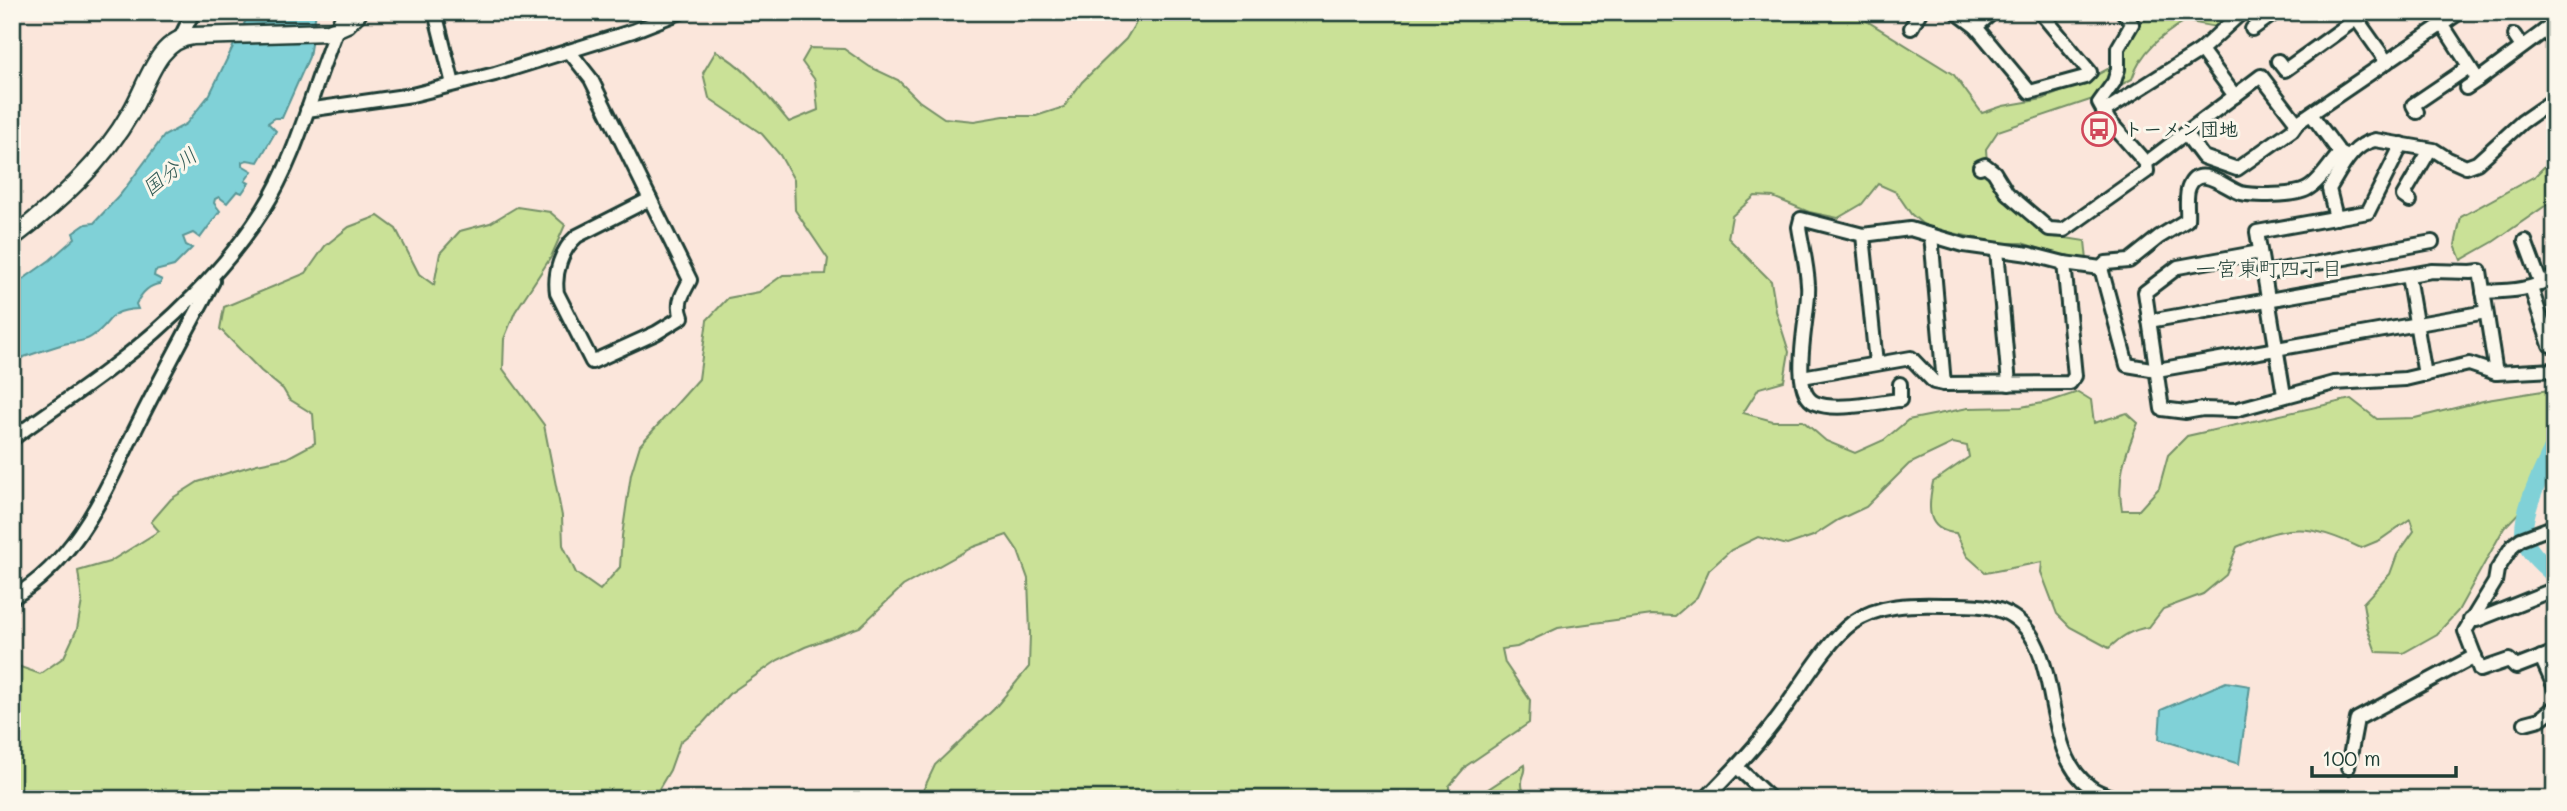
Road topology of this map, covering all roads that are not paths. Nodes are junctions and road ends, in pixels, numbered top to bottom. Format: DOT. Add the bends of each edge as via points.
graph roads {
  1 [pos="194,12"];
  2 [pos="344,12"];
  3 [pos="359,12"];
  4 [pos="435,12"];
  5 [pos="681,12"];
  6 [pos="1920,12"];
  7 [pos="1956,12"];
  8 [pos="1993,12"];
  9 [pos="2040,12"];
  10 [pos="2123,12"];
  11 [pos="2242,12"];
  12 [pos="2276,12"];
  13 [pos="2460,12"];
  14 [pos="2354,16"];
  15 [pos="2442,24"];
  16 [pos="1976,27"];
  17 [pos="2549,27"];
  18 [pos="1911,28"];
  19 [pos="2252,29"];
  20 [pos="332,32"];
  21 [pos="2514,35"];
  22 [pos="187,37"];
  23 [pos="2555,40"];
  24 [pos="2522,47"];
  25 [pos="2201,50"];
  26 [pos="569,51"];
  27 [pos="2278,61"];
  28 [pos="2387,62"];
  29 [pos="2469,67"];
  30 [pos="2479,80"];
  31 [pos="453,84"];
  32 [pos="2466,88"];
  33 [pos="2235,96"];
  34 [pos="2555,99"];
  35 [pos="307,110"];
  36 [pos="2104,112"];
  37 [pos="2417,112"];
  38 [pos="2311,114"];
  39 [pos="2297,123"];
  40 [pos="2185,133"];
  41 [pos="2402,144"];
  42 [pos="2430,149"];
  43 [pos="2345,155"];
  44 [pos="2146,163"];
  45 [pos="1980,167"];
  46 [pos="650,199"];
  47 [pos="2410,201"];
  48 [pos="2336,218"];
  49 [pos="1931,235"];
  50 [pos="1863,236"];
  51 [pos="12,238"];
  52 [pos="2525,241"];
  53 [pos="2432,242"];
  54 [pos="1997,250"];
  55 [pos="2260,252"];
  56 [pos="225,259"];
  57 [pos="2064,263"];
  58 [pos="2101,268"];
  59 [pos="2264,273"];
  60 [pos="2408,275"];
  61 [pos="2555,276"];
  62 [pos="2537,286"];
  63 [pos="2483,292"];
  64 [pos="2268,301"];
  65 [pos="2486,312"];
  66 [pos="2149,321"];
  67 [pos="2416,325"];
  68 [pos="2550,345"];
  69 [pos="2277,349"];
  70 [pos="1876,363"];
  71 [pos="2157,370"];
  72 [pos="2555,370"];
  73 [pos="2496,373"];
  74 [pos="2425,375"];
  75 [pos="1802,377"];
  76 [pos="1900,384"];
  77 [pos="1944,384"];
  78 [pos="2009,384"];
  79 [pos="2284,396"];
  80 [pos="12,439"];
  81 [pos="2555,526"];
  82 [pos="2555,589"];
  83 [pos="12,598"];
  84 [pos="2470,620"];
  85 [pos="2555,652"];
  86 [pos="2475,656"];
  87 [pos="2541,657"];
  88 [pos="2555,688"];
  89 [pos="2555,707"];
  90 [pos="2525,723"];
  91 [pos="1737,767"];
  92 [pos="2348,767"];
  93 [pos="1705,799"];
  94 [pos="1771,799"];
  95 [pos="2118,799"];
  1 -- 22 [label="street"];
  2 -- 20 [label="street"];
  3 -- 20 [label="main road"];
  4 -- 31 [label="street"];
  5 -- 26 [label="street"];
  6 -- 18 [label="street"];
  7 -- 16 [label="street"];
  8 -- 16 [label="street"];
  9 -- 16 [label="street" via="2090,72 2085,77 2030,92"];
  10 -- 36 [label="street" via="2132,24 2118,48 2114,82 2099,103"];
  11 -- 25 [label="street"];
  12 -- 19 [label="street"];
  13 -- 15 [label="street"];
  14 -- 27 [label="street" via="2285,70"];
  14 -- 28 [label="street"];
  15 -- 28 [label="street"];
  15 -- 29 [label="street"];
  17 -- 23 [label="street"];
  17 -- 24 [label="street"];
  20 -- 22 [label="main road"];
  20 -- 35 [label="street"];
  21 -- 24 [label="street"];
  22 -- 51 [label="main road" via="161,55 131,113 87,173"];
  24 -- 30 [label="street"];
  25 -- 33 [label="street"];
  25 -- 36 [label="street"];
  26 -- 31 [label="street"];
  26 -- 46 [label="street" via="592,79"];
  28 -- 38 [label="street"];
  29 -- 30 [label="street"];
  29 -- 37 [label="street" via="2413,105"];
  30 -- 32 [label="street"];
  31 -- 35 [label="street" via="363,104"];
  33 -- 39 [label="street" via="2258,71"];
  33 -- 40 [label="street"];
  34 -- 42 [label="street" via="2477,163 2460,165"];
  35 -- 56 [label="street" via="263,210"];
  36 -- 44 [label="street"];
  38 -- 39 [label="street"];
  38 -- 43 [label="street"];
  39 -- 40 [label="street" via="2237,169 2203,157"];
  40 -- 44 [label="street"];
  41 -- 42 [label="street"];
  41 -- 43 [label="street" via="2375,140"];
  41 -- 48 [label="street" via="2368,212"];
  42 -- 47 [label="street" via="2403,196"];
  43 -- 48 [label="street" via="2329,189"];
  43 -- 58 [label="street" via="2297,193 2243,193 2201,177 2188,188 2187,220 2129,261 2106,263"];
  44 -- 45 [label="street" via="2147,171 2064,230 2049,229 2007,193 1994,172 1985,165"];
  46 -- 46 [label="street" via="577,236 559,265 557,293 592,362 682,317 678,308 690,280"];
  48 -- 55 [label="street" via="2257,232"];
  49 -- 50 [label="street" via="1910,229"];
  49 -- 54 [label="street"];
  49 -- 77 [label="street"];
  50 -- 70 [label="street"];
  50 -- 75 [label="street" via="1801,219 1809,287"];
  52 -- 62 [label="street"];
  53 -- 59 [label="street"];
  54 -- 57 [label="street"];
  54 -- 78 [label="street"];
  55 -- 59 [label="street"];
  55 -- 66 [label="street" via="2178,267 2145,292"];
  56 -- 80 [label="street" via="173,318"];
  56 -- 83 [label="street" via="88,524 53,566"];
  57 -- 58 [label="street"];
  57 -- 78 [label="street" via="2075,376 2070,383"];
  58 -- 71 [label="street" via="2127,365"];
  59 -- 64 [label="street"];
  60 -- 63 [label="street" via="2480,271"];
  60 -- 64 [label="street"];
  60 -- 67 [label="street"];
  61 -- 62 [label="street"];
  62 -- 63 [label="street"];
  62 -- 68 [label="street"];
  63 -- 65 [label="street"];
  64 -- 66 [label="street"];
  64 -- 69 [label="street"];
  65 -- 67 [label="street"];
  65 -- 73 [label="street"];
  66 -- 71 [label="street"];
  67 -- 69 [label="street"];
  67 -- 74 [label="street"];
  69 -- 71 [label="street"];
  69 -- 79 [label="street"];
  70 -- 75 [label="street"];
  70 -- 77 [label="street" via="1911,358 1934,382"];
  71 -- 79 [label="street" via="2162,409 2235,410"];
  72 -- 73 [label="street"];
  73 -- 74 [label="street" via="2469,364"];
  74 -- 79 [label="street" via="2334,383"];
  75 -- 76 [label="street" via="1807,398 1833,407 1900,400"];
  77 -- 78 [label="street"];
  81 -- 84 [label="street" via="2513,545"];
  82 -- 84 [label="street"];
  84 -- 86 [label="street" via="2465,631"];
  85 -- 87 [label="street"];
  86 -- 87 [label="street" via="2480,670 2504,660 2516,667"];
  86 -- 92 [label="street" via="2357,719"];
  87 -- 88 [label="street"];
  89 -- 90 [label="street" via="2540,719"];
  91 -- 93 [label="street"];
  91 -- 94 [label="street"];
  91 -- 95 [label="street" via="1850,625 1870,612 1897,606 1983,606 2020,622 2032,637 2069,763 2091,789"];
}
